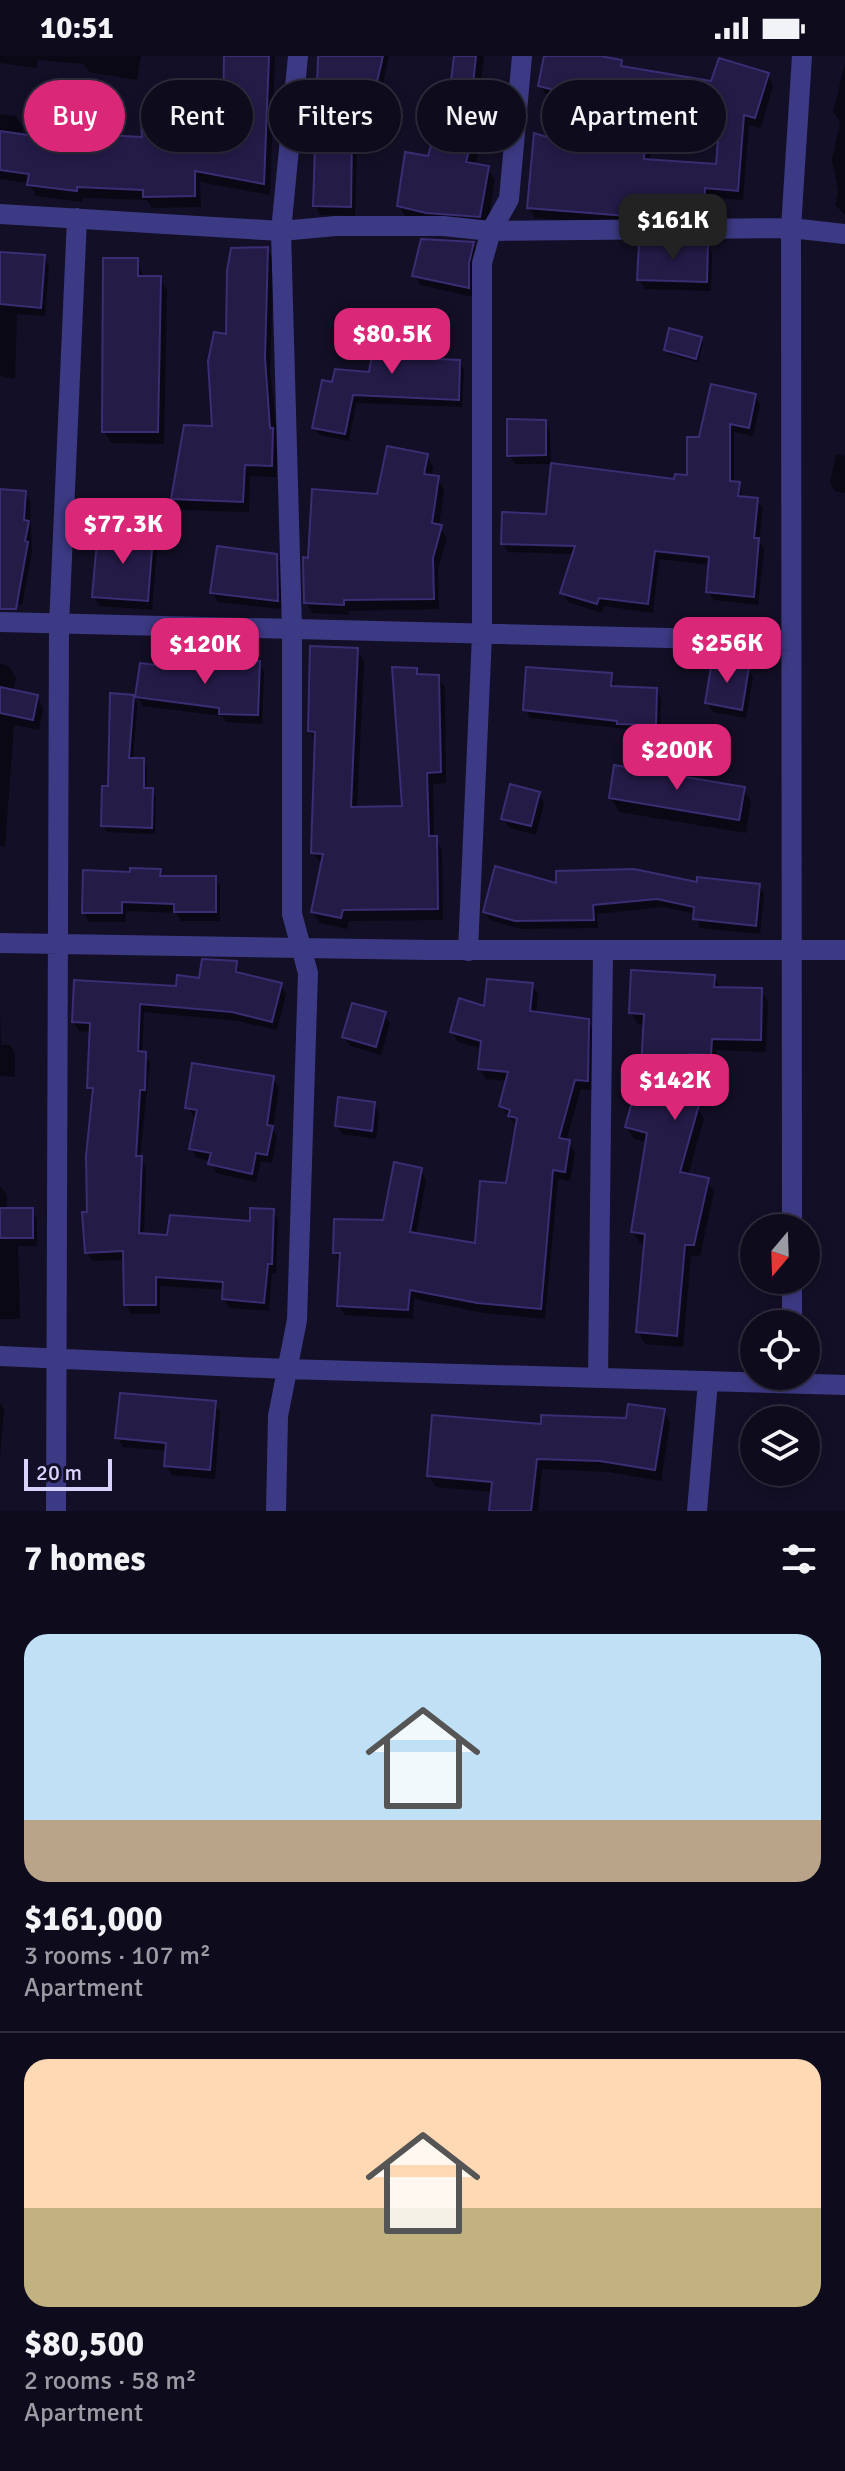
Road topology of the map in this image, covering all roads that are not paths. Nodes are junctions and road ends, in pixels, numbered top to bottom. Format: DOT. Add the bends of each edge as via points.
graph roads {
  1 [pos="298,56"];
  2 [pos="522,56"];
  3 [pos="801,56"];
  4 [pos="0,214"];
  5 [pos="77,218"];
  6 [pos="791,228"];
  7 [pos="281,231"];
  8 [pos="491,231"];
  9 [pos="845,234"];
  10 [pos="0,622"];
  11 [pos="59,625"];
  12 [pos="292,630"];
  13 [pos="482,635"];
  14 [pos="791,641"];
  15 [pos="0,943"];
  16 [pos="57,944"];
  17 [pos="301,948"];
  18 [pos="790,949"];
  19 [pos="603,950"];
  20 [pos="845,950"];
  21 [pos="468,951"];
  22 [pos="792,1214"];
  23 [pos="0,1356"];
  24 [pos="58,1358"];
  25 [pos="286,1369"];
  26 [pos="598,1378"];
  27 [pos="708,1381"];
  28 [pos="740,1381"];
  29 [pos="820,1383"];
  30 [pos="845,1385"];
  31 [pos="56,1511"];
  32 [pos="276,1511"];
  33 [pos="697,1511"];
  1 -- 7 [label="street"];
  2 -- 8 [label="street" via="509,199"];
  3 -- 6 [label="street"];
  4 -- 5 [label="street"];
  5 -- 7 [label="street"];
  5 -- 11 [label="street"];
  6 -- 8 [label="street"];
  6 -- 9 [label="street"];
  6 -- 14 [label="street"];
  7 -- 8 [label="street" via="443,226"];
  7 -- 12 [label="street"];
  8 -- 13 [label="street" via="482,263"];
  10 -- 11 [label="street"];
  11 -- 12 [label="street"];
  11 -- 16 [label="street"];
  12 -- 13 [label="street"];
  12 -- 17 [label="street" via="292,914"];
  13 -- 14 [label="street"];
  13 -- 21 [label="street"];
  14 -- 18 [label="street"];
  15 -- 16 [label="street"];
  16 -- 17 [label="street"];
  16 -- 24 [label="street"];
  17 -- 21 [label="street"];
  17 -- 25 [label="street" via="308,973 297,1304"];
  18 -- 19 [label="street"];
  18 -- 20 [label="street"];
  18 -- 22 [label="street"];
  19 -- 21 [label="street"];
  19 -- 26 [label="street"];
  23 -- 24 [label="street"];
  24 -- 25 [label="street"];
  24 -- 31 [label="street"];
  25 -- 26 [label="street"];
  25 -- 32 [label="street" via="278,1416"];
  26 -- 27 [label="street"];
  27 -- 28 [label="street"];
  27 -- 33 [label="street"];
  29 -- 30 [label="street"];
}
